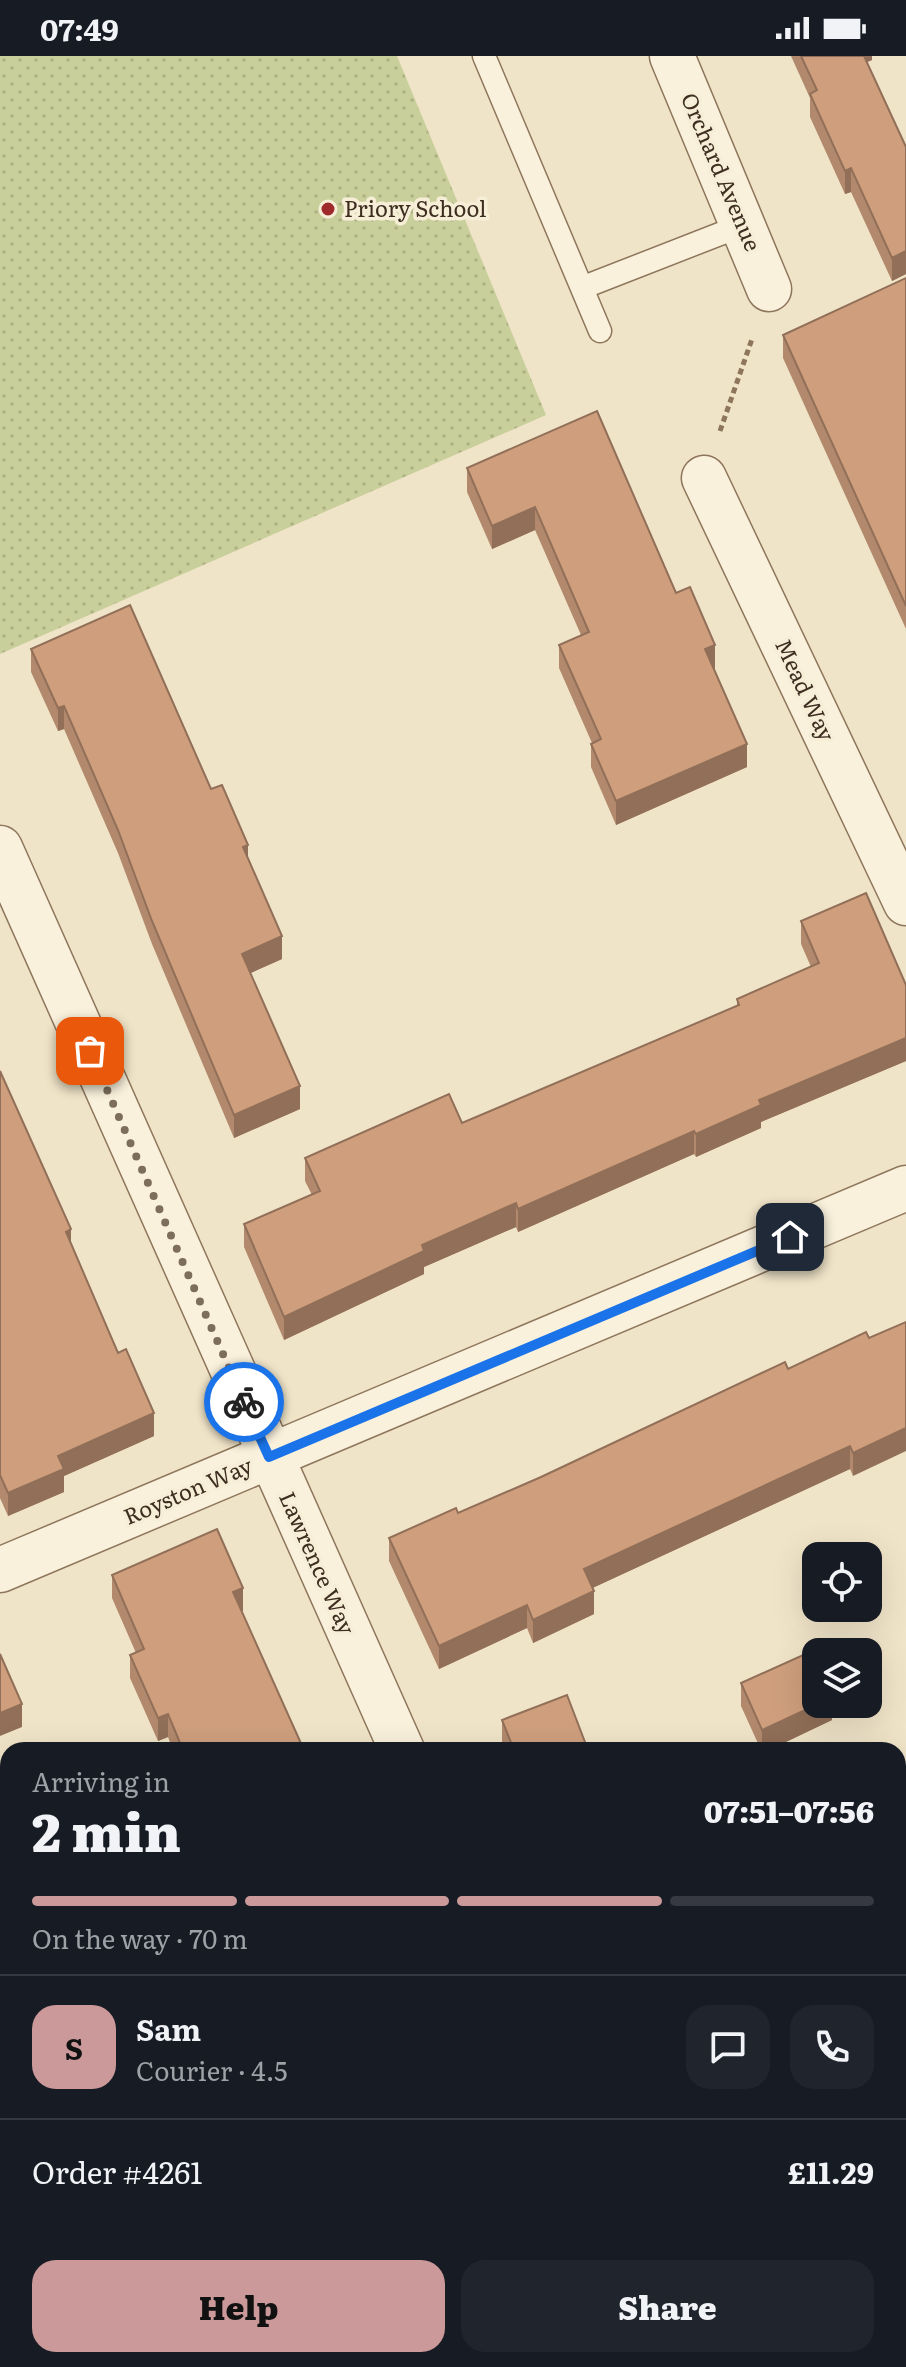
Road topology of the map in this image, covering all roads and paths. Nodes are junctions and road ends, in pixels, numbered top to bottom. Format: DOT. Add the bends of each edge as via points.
graph roads {
  1 [pos="484,56"];
  2 [pos="672,56"];
  3 [pos="743,225"];
  4 [pos="584,287"];
  5 [pos="769,289"];
  6 [pos="600,331"];
  7 [pos="704,478"];
  8 [pos="0,848"];
  9 [pos="906,903"];
  10 [pos="906,1188"];
  11 [pos="269,1457"];
  12 [pos="0,1570"];
  13 [pos="398,1742"];
  1 -- 4 [label="lane"];
  2 -- 3 [label="street, Orchard Avenue"];
  3 -- 4 [label="lane"];
  3 -- 5 [label="street, Orchard Avenue"];
  4 -- 6 [label="lane"];
  5 -- 7 [label="path"];
  7 -- 9 [label="street, Mead Way"];
  8 -- 11 [label="street, Lawrence Way"];
  10 -- 11 [label="street, Royston Way"];
  11 -- 12 [label="street, Royston Way"];
  11 -- 13 [label="street, Lawrence Way"];
}
